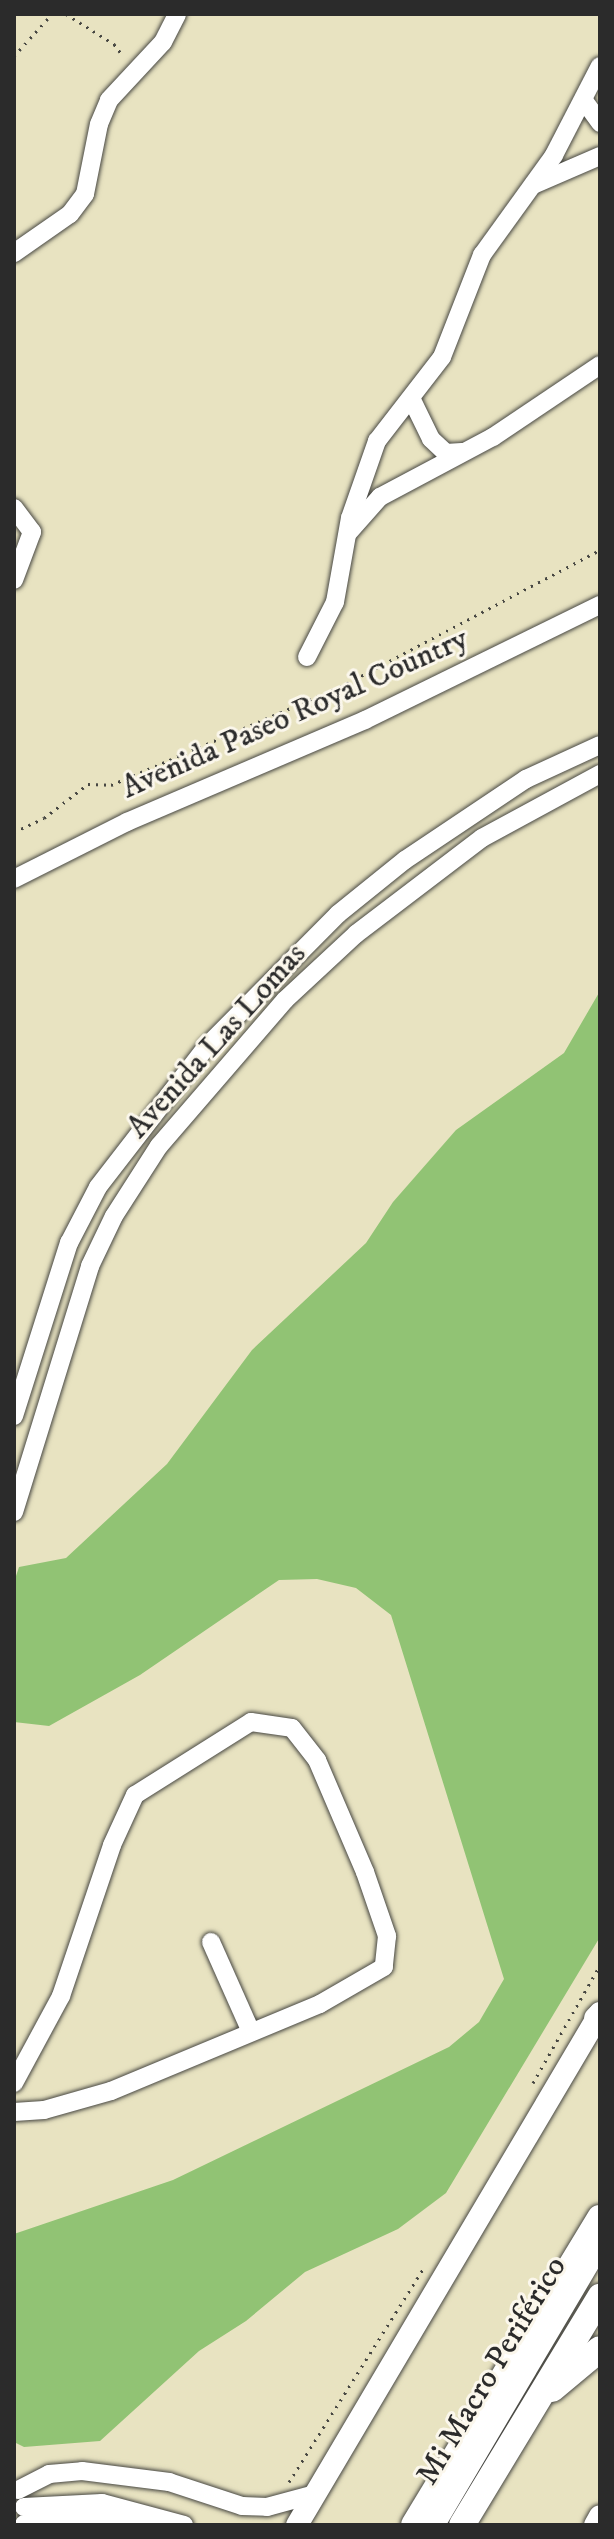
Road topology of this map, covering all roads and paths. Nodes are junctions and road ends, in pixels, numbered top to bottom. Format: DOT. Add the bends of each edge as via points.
graph roads {
  1 [pos="52,14"];
  2 [pos="66,14"];
  3 [pos="177,14"];
  4 [pos="14,56"];
  5 [pos="600,66"];
  6 [pos="135,72"];
  7 [pos="585,102"];
  8 [pos="600,123"];
  9 [pos="600,156"];
  10 [pos="529,186"];
  11 [pos="14,253"];
  12 [pos="600,365"];
  13 [pos="412,400"];
  14 [pos="462,452"];
  15 [pos="14,508"];
  16 [pos="348,533"];
  17 [pos="600,550"];
  18 [pos="14,580"];
  19 [pos="600,605"];
  20 [pos="307,657"];
  21 [pos="600,745"];
  22 [pos="600,774"];
  23 [pos="14,832"];
  24 [pos="14,879"];
  25 [pos="14,1416"];
  26 [pos="14,1512"];
  27 [pos="211,1942"];
  28 [pos="600,1965"];
  29 [pos="599,2016"];
  30 [pos="251,2032"];
  31 [pos="14,2083"];
  32 [pos="530,2088"];
  33 [pos="14,2112"];
  34 [pos="600,2218"];
  35 [pos="600,2248"];
  36 [pos="428,2262"];
  37 [pos="600,2272"];
  38 [pos="600,2297"];
  39 [pos="600,2349"];
  40 [pos="536,2401"];
  41 [pos="100,2473"];
  42 [pos="315,2494"];
  43 [pos="102,2503"];
  44 [pos="275,2505"];
  45 [pos="21,2506"];
  46 [pos="600,2516"];
  47 [pos="146,2525"];
  48 [pos="184,2525"];
  49 [pos="297,2525"];
  50 [pos="414,2525"];
  51 [pos="436,2525"];
  52 [pos="447,2525"];
  53 [pos="462,2525"];
  54 [pos="595,2525"];
  1 -- 4 [label="path"];
  2 -- 6 [label="path" via="114,44"];
  3 -- 6 [label="street" via="163,42"];
  5 -- 7 [label="street"];
  6 -- 11 [label="street" via="109,100 99,124 85,194 70,214"];
  7 -- 8 [label="street"];
  7 -- 10 [label="street"];
  9 -- 10 [label="street"];
  10 -- 13 [label="street" via="482,255 442,357"];
  12 -- 14 [label="street"];
  13 -- 14 [label="street" via="431,439 446,453"];
  13 -- 16 [label="street" via="377,441"];
  14 -- 16 [label="street" via="380,497"];
  15 -- 18 [label="street" via="32,532"];
  16 -- 20 [label="street" via="335,602"];
  17 -- 23 [label="path" via="340,687 111,785 88,784 44,818"];
  19 -- 24 [label="street, Avenida Paseo Royal Country"];
  21 -- 25 [label="street, Avenida Las Lomas" via="526,779 405,860 338,914 207,1046 98,1187 69,1243"];
  22 -- 26 [label="street, Avenida Las Lomas" via="482,838 356,934 285,1000 159,1146 114,1216 90,1266"];
  27 -- 30 [label="street"];
  28 -- 32 [label="path"];
  29 -- 42 [label="main road"];
  30 -- 31 [label="street" via="372,1978 388,1953 365,1872 317,1760 306,1740 272,1721 251,1722 229,1732 135,1795 112,1845 61,1996"];
  30 -- 33 [label="street" via="111,2091 44,2110"];
  34 -- 50 [label="highway"];
  35 -- 51 [label="street, Mi Macro Periférico"];
  36 -- 44 [label="path"];
  37 -- 52 [label="street, Mi Macro Periférico"];
  38 -- 40 [label="highway"];
  39 -- 40 [label="highway"];
  40 -- 53 [label="highway"];
  41 -- 43 [label="street"];
  41 -- 44 [label="street" via="169,2482 242,2506"];
  41 -- 45 [label="street" via="49,2474"];
  42 -- 44 [label="street"];
  42 -- 49 [label="main road"];
  43 -- 45 [label="street"];
  43 -- 48 [label="street"];
  45 -- 47 [label="street"];
  46 -- 54 [label="main road"];
}
